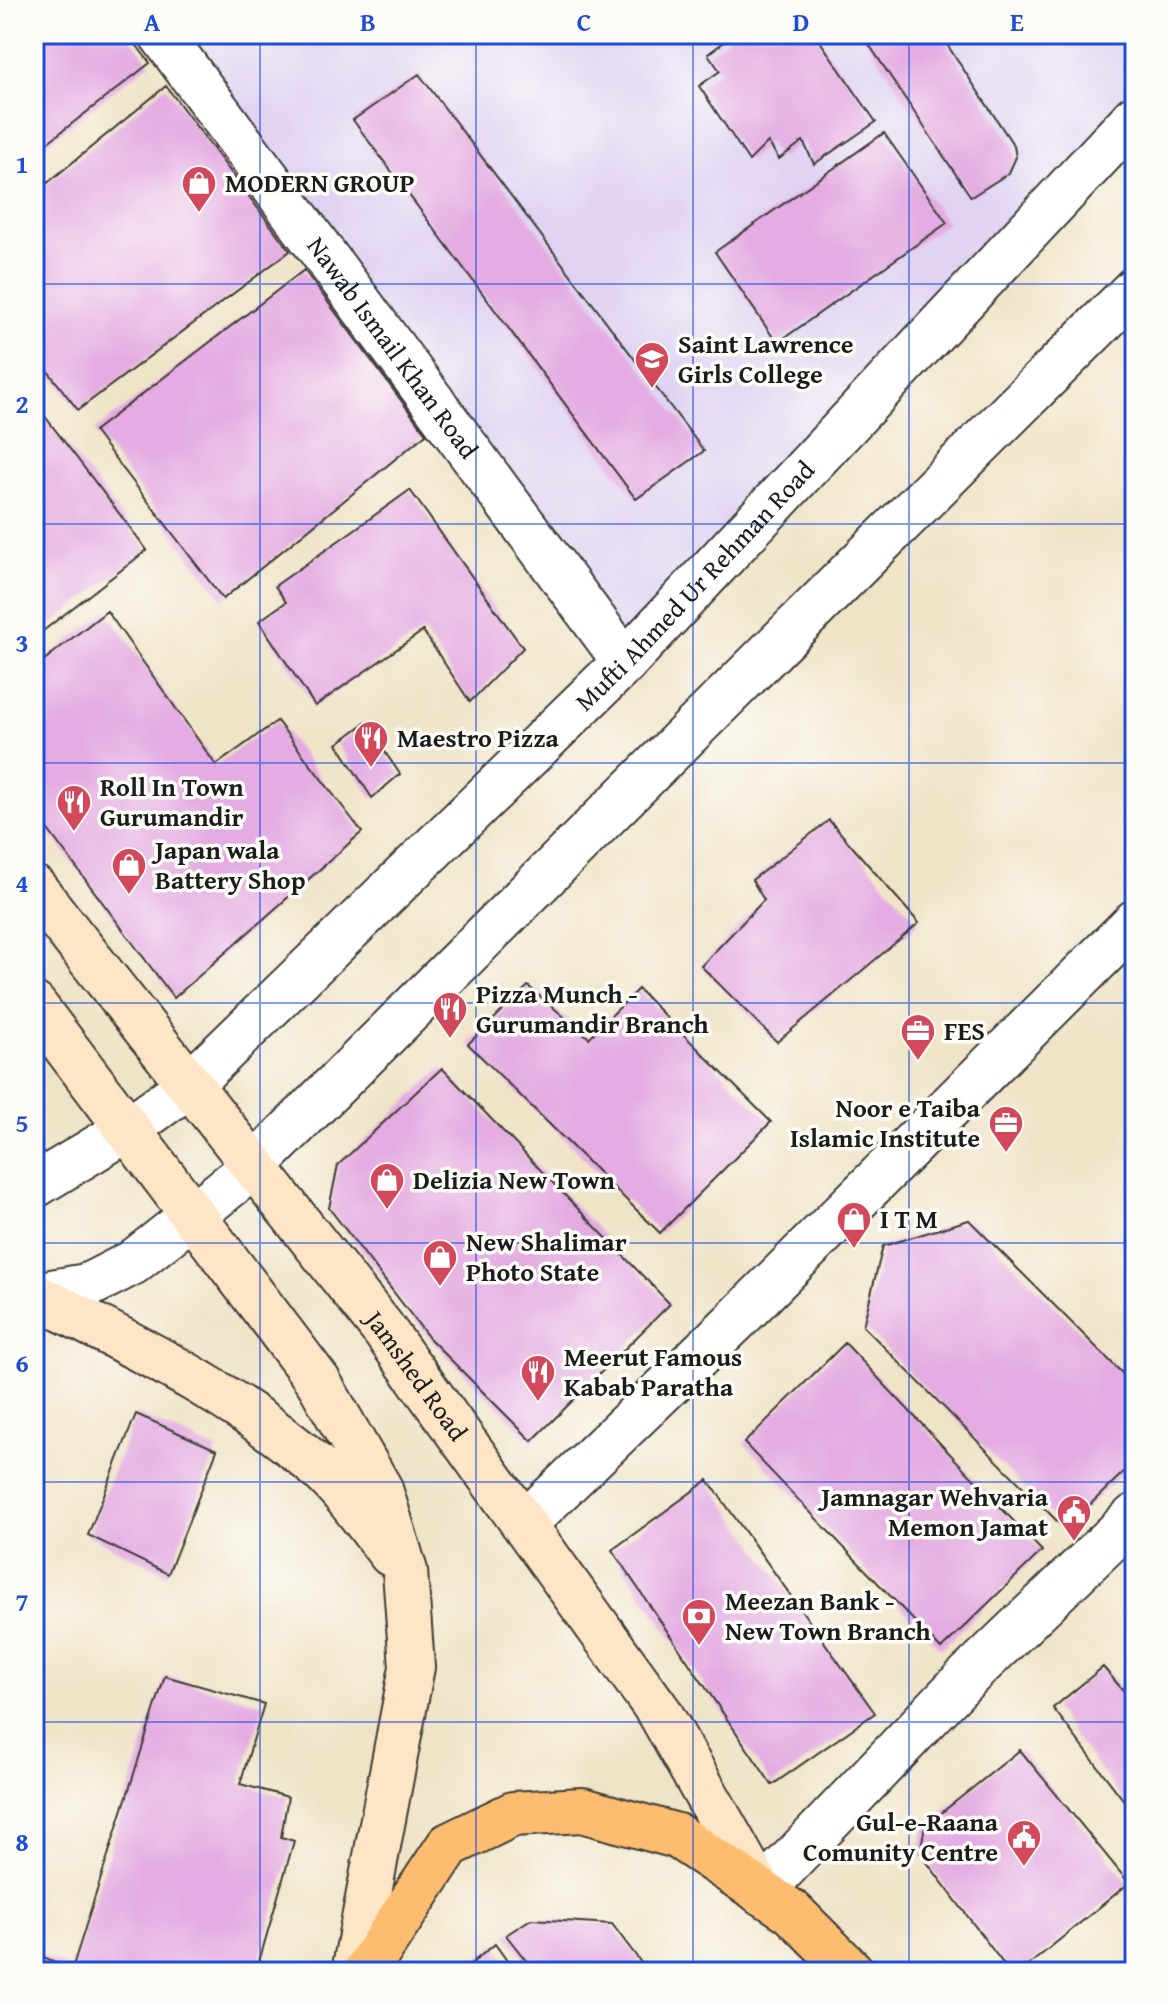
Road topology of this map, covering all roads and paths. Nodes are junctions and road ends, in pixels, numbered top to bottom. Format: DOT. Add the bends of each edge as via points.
graph roads {
  1 [pos="161,34"];
  2 [pos="1135,117"];
  3 [pos="1135,289"];
  4 [pos="625,662"];
  5 [pos="34,888"];
  6 [pos="1135,922"];
  7 [pos="34,1005"];
  8 [pos="189,1085"];
  9 [pos="128,1129"];
  10 [pos="254,1166"];
  11 [pos="34,1186"];
  12 [pos="193,1215"];
  13 [pos="34,1295"];
  14 [pos="1135,1516"];
  15 [pos="524,1524"];
  16 [pos="405,1571"];
  17 [pos="776,1902"];
  18 [pos="354,1972"];
  19 [pos="365,1972"];
  20 [pos="826,1972"];
  21 [pos="834,1972"];
  22 [pos="852,1972"];
  1 -- 4 [label="street, Nawab Ismail Khan Road"];
  2 -- 4 [label="street, Mufti Ahmed Ur Rehman Road"];
  3 -- 10 [label="street"];
  4 -- 8 [label="street, Mufti Ahmed Ur Rehman Road"];
  5 -- 8 [label="main road, Jamshed Road"];
  6 -- 15 [label="street"];
  7 -- 9 [label="main road"];
  8 -- 9 [label="street, Mufti Ahmed Ur Rehman Road"];
  8 -- 10 [label="main road, Jamshed Road"];
  9 -- 11 [label="street, Mufti Ahmed Ur Rehman Road"];
  9 -- 12 [label="main road"];
  10 -- 12 [label="street"];
  10 -- 15 [label="main road, Jamshed Road" via="383,1329"];
  12 -- 13 [label="street" via="132,1263 87,1286"];
  12 -- 16 [label="main road" via="318,1381 380,1489"];
  13 -- 16 [label="main road" via="164,1361 241,1408 322,1471"];
  14 -- 17 [label="street" via="964,1680"];
  15 -- 17 [label="main road, Jamshed Road" via="660,1713"];
  16 -- 18 [label="main road" via="412,1667"];
  17 -- 19 [label="highway" via="677,1836 582,1810 513,1814 449,1845"];
  17 -- 20 [label="highway"];
  17 -- 21 [label="main road, Jamshed Road"];
  17 -- 22 [label="highway"];
}
